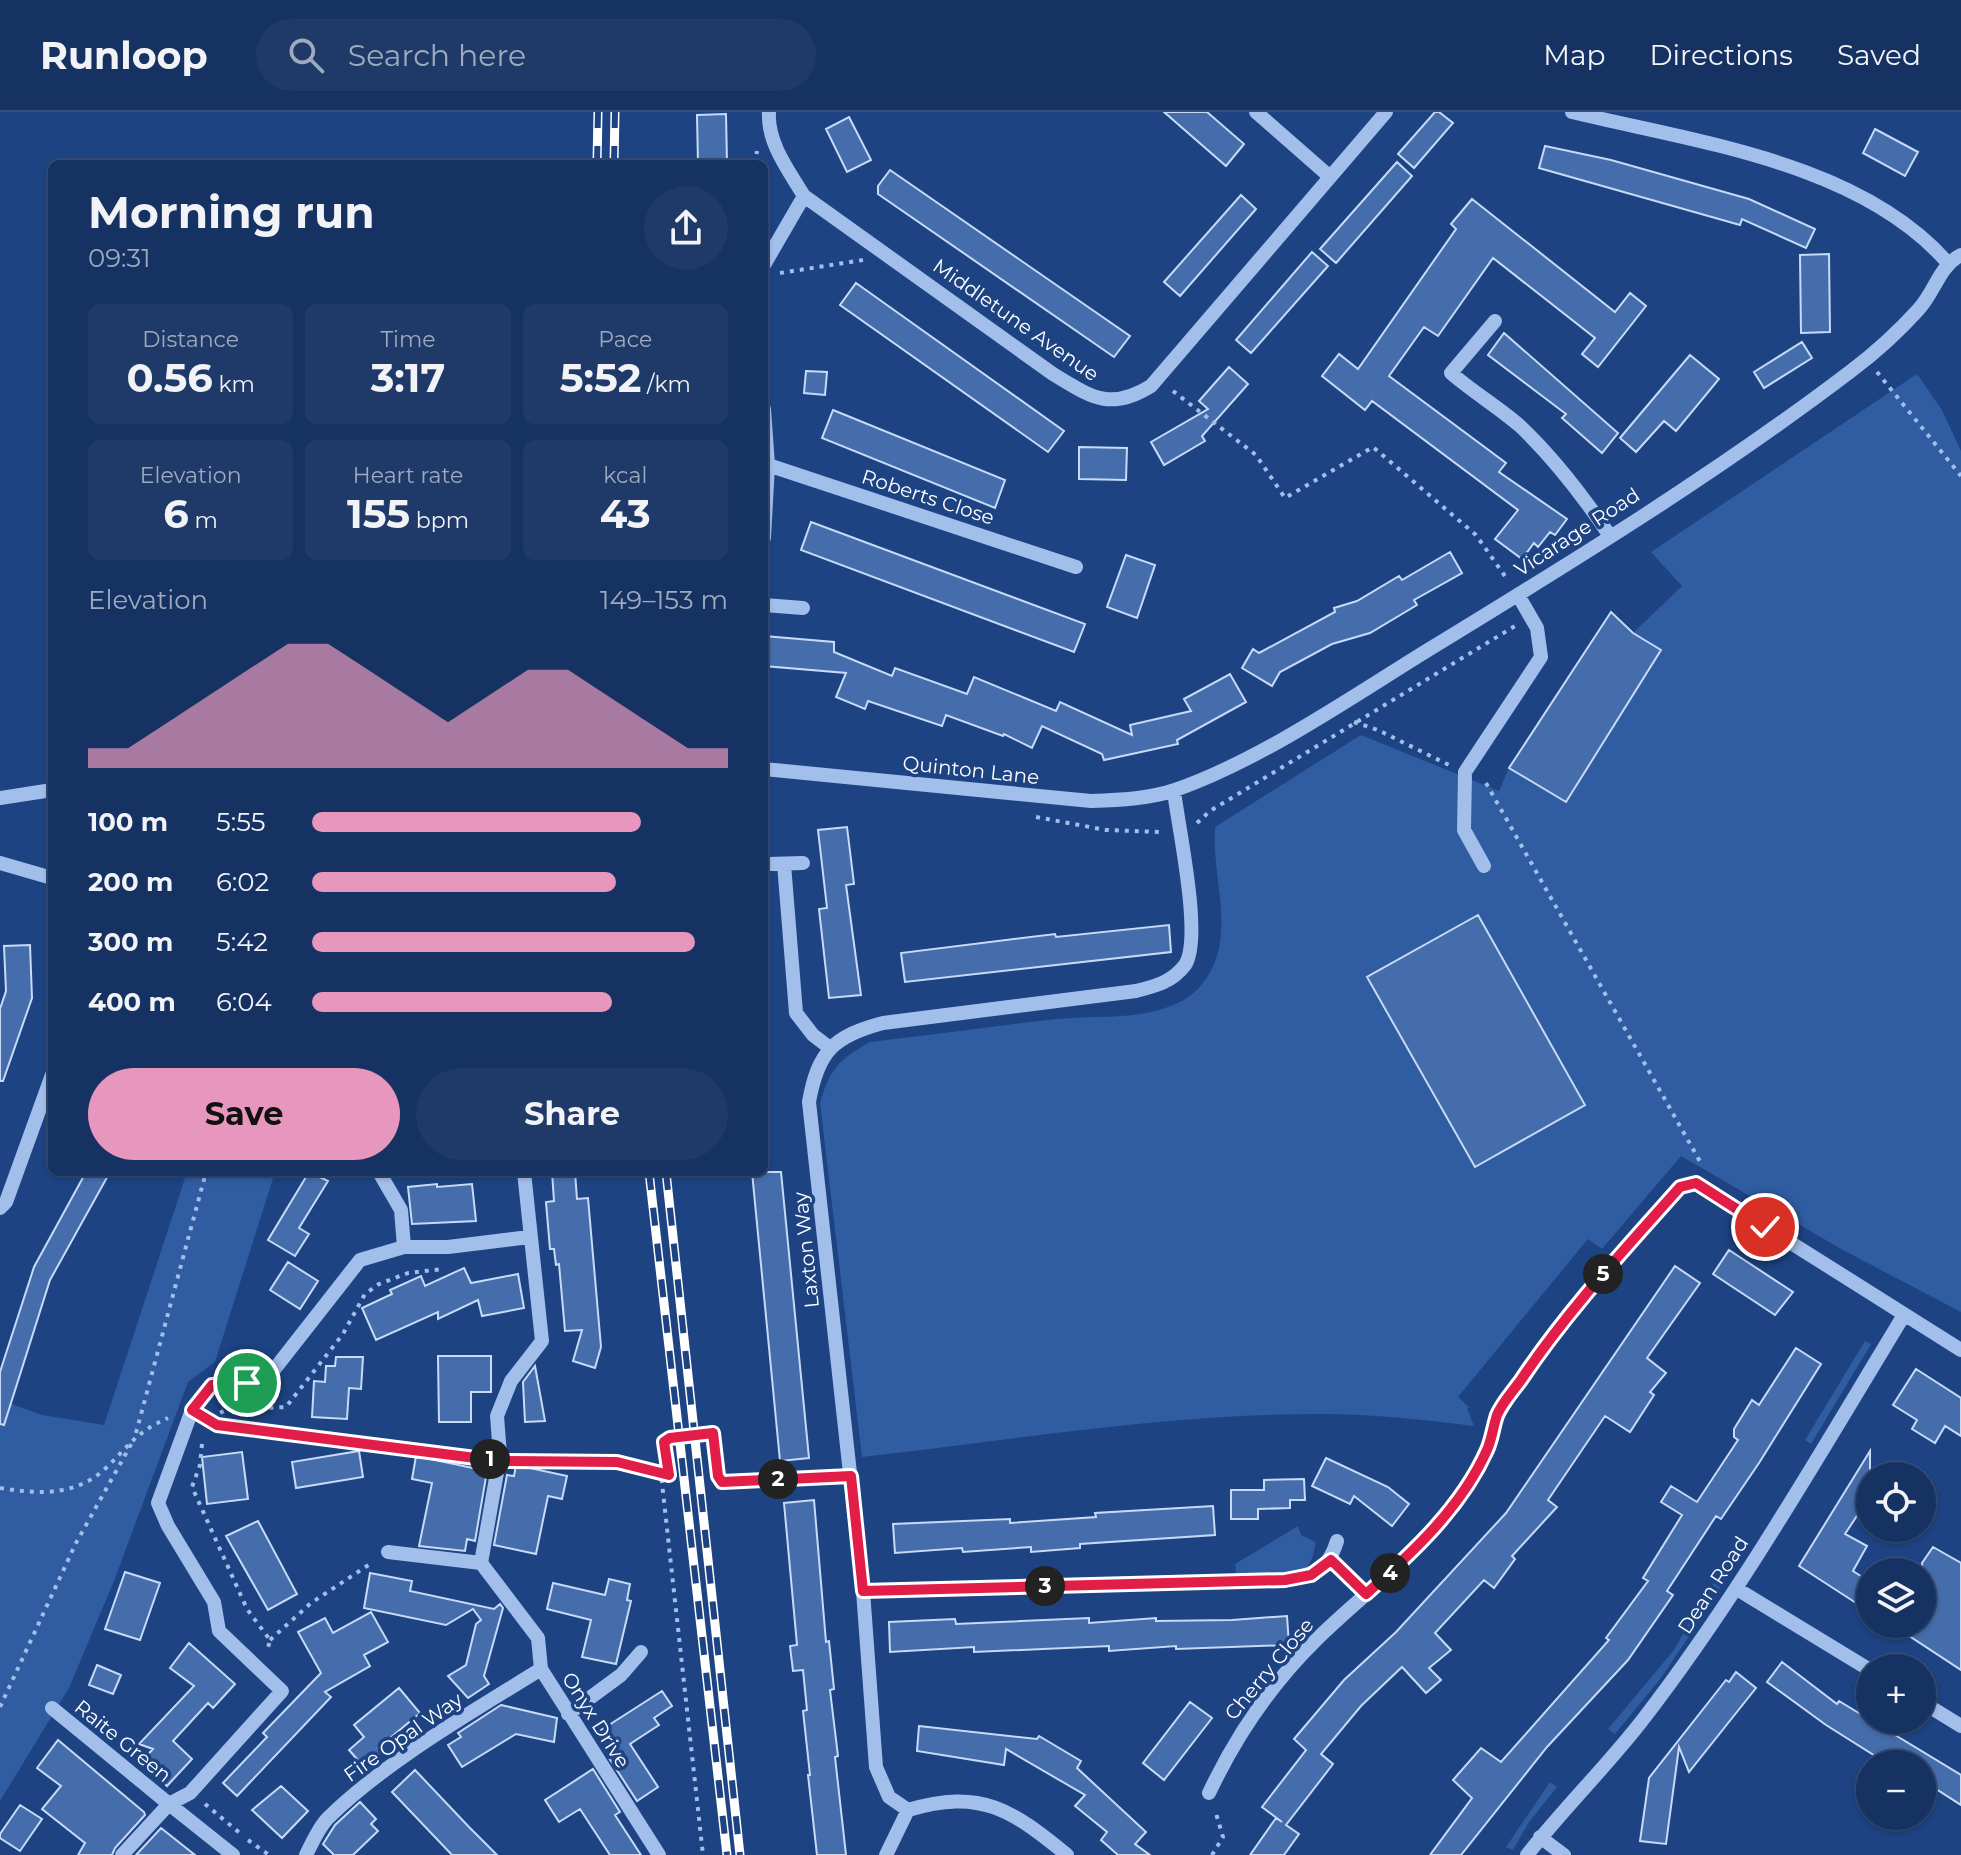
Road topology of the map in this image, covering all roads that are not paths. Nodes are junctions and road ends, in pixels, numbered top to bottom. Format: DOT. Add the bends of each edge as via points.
graph roads {
  1 [pos="769,112"];
  2 [pos="1256,112"];
  3 [pos="1386,112"];
  4 [pos="1572,112"];
  5 [pos="1329,176"];
  6 [pos="804,196"];
  7 [pos="1961,255"];
  8 [pos="1947,262"];
  9 [pos="768,268"];
  10 [pos="1495,321"];
  11 [pos="768,465"];
  12 [pos="1610,536"];
  13 [pos="1076,567"];
  14 [pos="1518,595"];
  15 [pos="768,605"];
  16 [pos="803,608"];
  17 [pos="768,769"];
  18 [pos="48,791"];
  19 [pos="1174,791"];
  20 [pos="0,798"];
  21 [pos="0,863"];
  22 [pos="803,863"];
  23 [pos="768,864"];
  24 [pos="784,864"];
  25 [pos="1484,866"];
  26 [pos="48,877"];
  27 [pos="830,1048"];
  28 [pos="48,1086"];
  29 [pos="381,1176"];
  30 [pos="524,1176"];
  31 [pos="0,1208"];
  32 [pos="529,1237"];
  33 [pos="404,1247"];
  34 [pos="1904,1315"];
  35 [pos="1961,1350"];
  36 [pos="1337,1541"];
  37 [pos="388,1552"];
  38 [pos="481,1563"];
  39 [pos="1737,1589"];
  40 [pos="863,1591"];
  41 [pos="641,1652"];
  42 [pos="1856,1661"];
  43 [pos="541,1669"];
  44 [pos="52,1708"];
  45 [pos="1936,1711"];
  46 [pos="568,1714"];
  47 [pos="1961,1726"];
  48 [pos="1209,1793"];
  49 [pos="169,1804"];
  50 [pos="908,1810"];
  51 [pos="1540,1837"];
  52 [pos="122,1855"];
  53 [pos="233,1855"];
  54 [pos="306,1855"];
  55 [pos="659,1855"];
  56 [pos="886,1855"];
  57 [pos="1067,1855"];
  58 [pos="1527,1855"];
  59 [pos="1564,1855"];
  1 -- 6 [label="street, Middletune Avenue" via="778,152"];
  2 -- 5 [label="street"];
  3 -- 5 [label="street, Middletune Avenue"];
  4 -- 8 [label="street" via="1831,180 1911,227"];
  5 -- 6 [label="street, Middletune Avenue" via="1151,386 1117,400 1093,398 1031,358"];
  6 -- 9 [label="street"];
  7 -- 8 [label="street"];
  8 -- 12 [label="street, Vicarage Road" via="1919,310 1864,361 1771,432"];
  10 -- 12 [label="street" via="1451,373 1518,424 1581,492"];
  11 -- 13 [label="street, Roberts Close"];
  12 -- 14 [label="street, Vicarage Road"];
  14 -- 19 [label="street, Vicarage Road" via="1253,754"];
  14 -- 25 [label="street" via="1537,628 1541,657 1465,772 1464,830"];
  15 -- 16 [label="street"];
  17 -- 19 [label="street, Quinton Lane" via="1091,801"];
  18 -- 20 [label="street"];
  19 -- 27 [label="street" via="1192,912 1187,962 1170,981 1136,991 883,1023 846,1035"];
  21 -- 26 [label="street"];
  22 -- 24 [label="street"];
  23 -- 24 [label="street"];
  24 -- 27 [label="street" via="796,1013"];
  27 -- 40 [label="street, Laxton Way" via="814,1074 809,1102"];
  28 -- 31 [label="street"];
  29 -- 33 [label="street" via="401,1210"];
  30 -- 32 [label="street"];
  32 -- 33 [label="street"];
  32 -- 38 [label="street" via="542,1341 511,1381 497,1416 499,1458"];
  33 -- 49 [label="street" via="360,1260 273,1371 247,1383 212,1385 158,1503 214,1602 219,1631 282,1691 190,1793"];
  34 -- 35 [label="street, Cherry Close"];
  34 -- 39 [label="street, Dean Road"];
  34 -- 48 [label="street, Cherry Close" via="1696,1183 1680,1187 1523,1375 1498,1413 1470,1480 1440,1521 1306,1651 1231,1748"];
  36 -- 40 [label="street" via="1331,1560 1311,1575 1285,1580"];
  37 -- 38 [label="street"];
  38 -- 43 [label="street, Onyx Drive" via="538,1638"];
  39 -- 42 [label="street"];
  39 -- 51 [label="street, Dean Road" via="1640,1724"];
  40 -- 50 [label="street, Laxton Way" via="876,1767 889,1797"];
  41 -- 46 [label="street" via="621,1675"];
  43 -- 46 [label="street, Onyx Drive"];
  43 -- 54 [label="street, Fire Opal Way" via="362,1790 326,1820"];
  44 -- 49 [label="street, Raite Green"];
  45 -- 47 [label="street"];
  46 -- 55 [label="street, Onyx Drive"];
  49 -- 52 [label="street"];
  49 -- 53 [label="street, Raite Green"];
  50 -- 56 [label="street"];
  50 -- 57 [label="street" via="939,1801 987,1802 1028,1823"];
  51 -- 58 [label="street, Dean Road"];
  51 -- 59 [label="street"];
}
